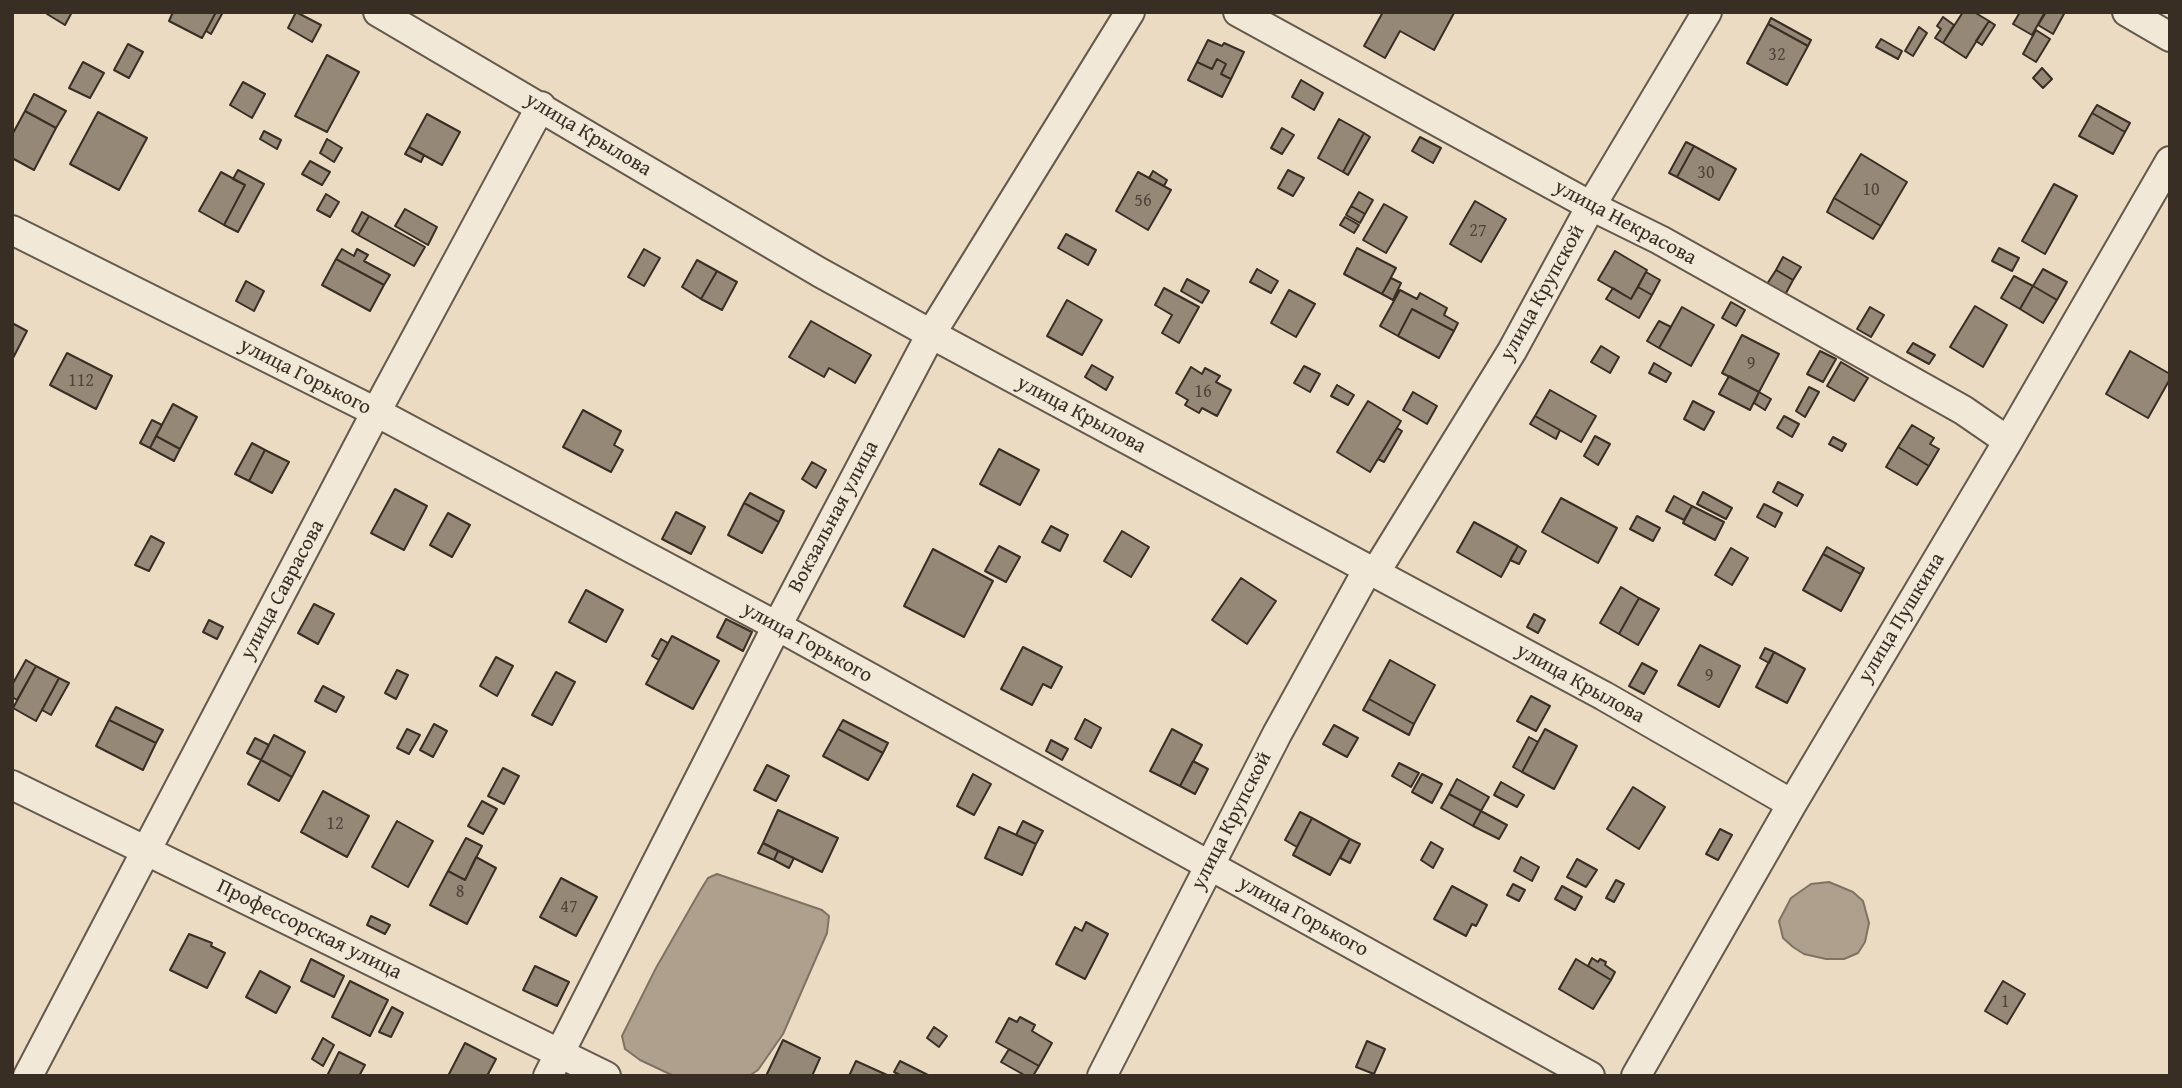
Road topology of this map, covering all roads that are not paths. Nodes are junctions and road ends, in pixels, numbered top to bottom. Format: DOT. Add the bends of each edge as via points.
graph roads {
  1 [pos="378,12"];
  2 [pos="1130,12"];
  3 [pos="1238,12"];
  4 [pos="1707,12"];
  5 [pos="2127,12"];
  6 [pos="2170,37"];
  7 [pos="541,106"];
  8 [pos="2170,161"];
  9 [pos="1591,206"];
  10 [pos="12,230"];
  11 [pos="931,334"];
  12 [pos="376,412"];
  13 [pos="2008,441"];
  14 [pos="1371,571"];
  15 [pos="777,626"];
  16 [pos="12,785"];
  17 [pos="1792,804"];
  18 [pos="146,850"];
  19 [pos="1209,865"];
  20 [pos="555,1064"];
  21 [pos="28,1076"];
  22 [pos="606,1076"];
  23 [pos="1101,1076"];
  24 [pos="1590,1076"];
  25 [pos="1636,1076"];
  1 -- 7 [label="street, улица Крылова"];
  2 -- 11 [label="street, Вокзальная улица"];
  3 -- 9 [label="street, улица Некрасова"];
  4 -- 9 [label="street, улица Крупской"];
  5 -- 6 [label="street"];
  7 -- 11 [label="street, улица Крылова"];
  7 -- 12 [label="street, улица Саврасова"];
  8 -- 13 [label="street, улица Пушкина"];
  9 -- 13 [label="street, улица Некрасова" via="1951,403"];
  9 -- 14 [label="street, улица Крупской" via="1512,351"];
  10 -- 12 [label="street, улица Горького"];
  11 -- 14 [label="street, улица Крылова"];
  11 -- 15 [label="street, Вокзальная улица"];
  12 -- 15 [label="street, улица Горького"];
  12 -- 18 [label="street, улица Саврасова"];
  13 -- 17 [label="street, улица Пушкина"];
  14 -- 17 [label="street, улица Крылова"];
  14 -- 19 [label="street, улица Крупской" via="1277,734"];
  15 -- 19 [label="street, улица Горького"];
  15 -- 20 [label="street, Вокзальная улица"];
  16 -- 18 [label="street, Профессорская улица"];
  17 -- 25 [label="street, улица Пушкина"];
  18 -- 20 [label="street, Профессорская улица"];
  18 -- 21 [label="street, улица Саврасова"];
  19 -- 23 [label="street, улица Крупской"];
  19 -- 24 [label="street, улица Горького"];
  20 -- 22 [label="street, Профессорская улица"];
}
